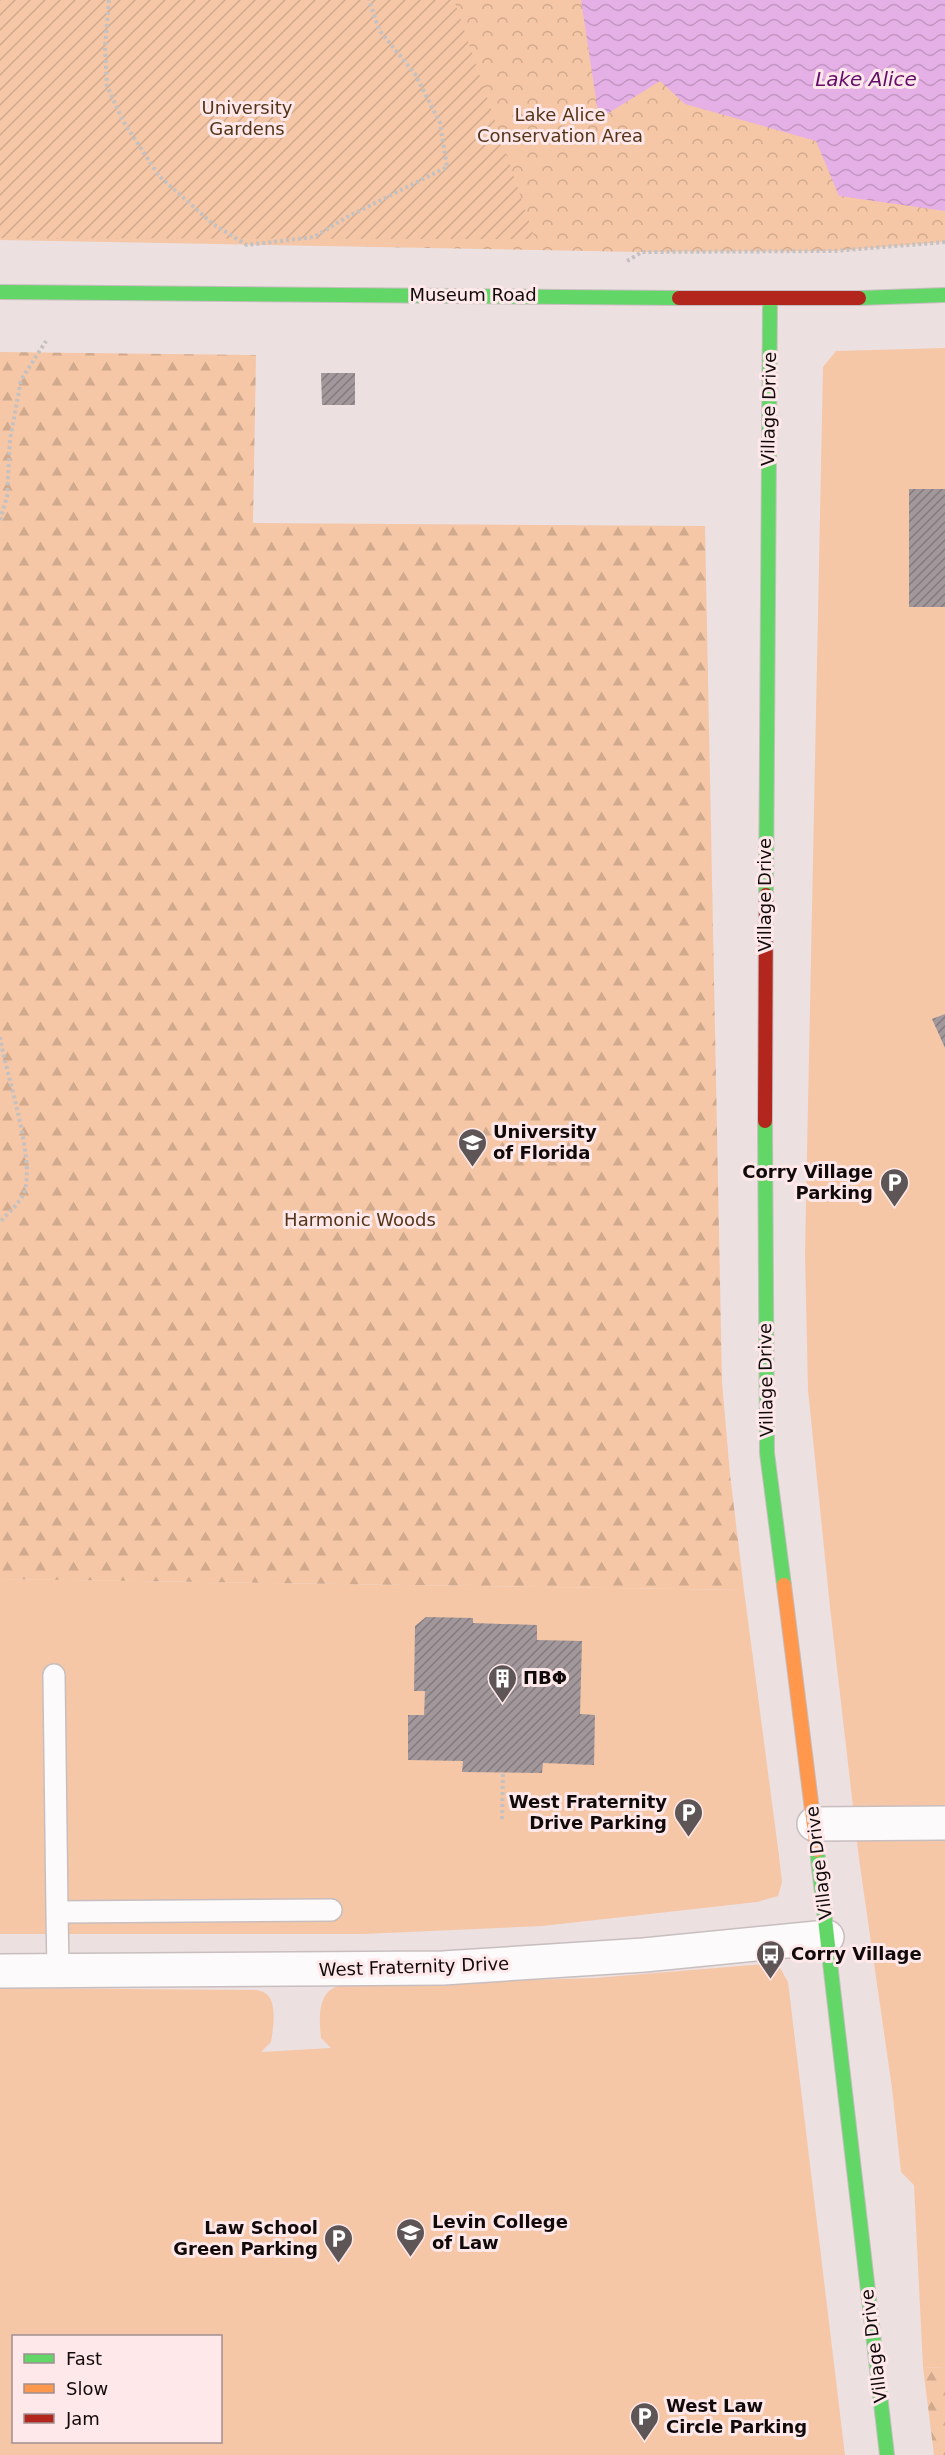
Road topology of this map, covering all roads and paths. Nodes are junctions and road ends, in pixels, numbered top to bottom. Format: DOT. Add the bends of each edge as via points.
graph roads {
  1 [pos="109,0"];
  2 [pos="369,0"];
  3 [pos="945,242"];
  4 [pos="642,252"];
  5 [pos="0,292"];
  6 [pos="945,295"];
  7 [pos="770,299"];
  8 [pos="46,341"];
  9 [pos="0,520"];
  10 [pos="0,1037"];
  11 [pos="0,1222"];
  12 [pos="54,1675"];
  13 [pos="502,1772"];
  14 [pos="502,1819"];
  15 [pos="945,1823"];
  16 [pos="814,1824"];
  17 [pos="330,1910"];
  18 [pos="57,1912"];
  19 [pos="827,1936"];
  20 [pos="0,1971"];
  21 [pos="58,1971"];
  22 [pos="887,2455"];
  1 -- 2 [label="path" via="107,86 123,122 159,176 213,224 247,245 314,237 447,167 440,123 415,75 379,30"];
  3 -- 4 [label="path" via="834,251"];
  5 -- 7 [label="street, Museum Road"];
  6 -- 7 [label="street, Museum Road"];
  7 -- 16 [label="street, Village Drive" via="764,1211 767,1453"];
  8 -- 9 [label="path" via="21,380 10,440 7,497"];
  10 -- 11 [label="path" via="27,1156 24,1194"];
  12 -- 18 [label="lane"];
  13 -- 14 [label="path"];
  15 -- 16 [label="street"];
  16 -- 19 [label="street, Village Drive"];
  17 -- 18 [label="lane"];
  18 -- 21 [label="lane"];
  19 -- 21 [label="street, West Fraternity Drive" via="644,1955 443,1968"];
  19 -- 22 [label="street, Village Drive"];
  20 -- 21 [label="street, West Fraternity Drive"];
}
